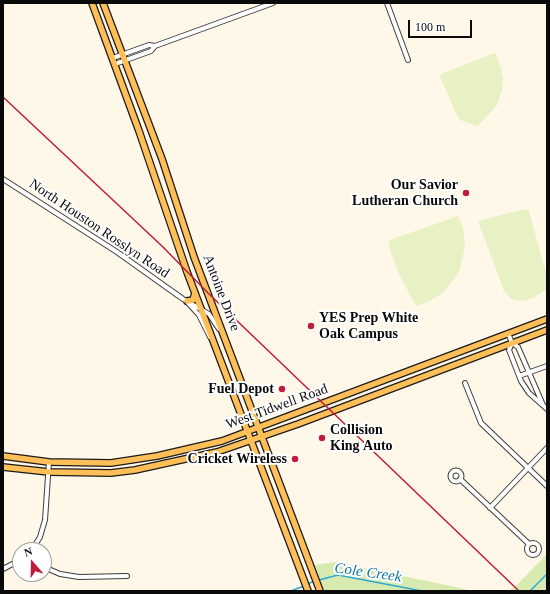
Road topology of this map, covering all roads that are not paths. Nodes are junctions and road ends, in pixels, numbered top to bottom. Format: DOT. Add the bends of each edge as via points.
graph roads {
  1 [pos="92,3"];
  2 [pos="103,3"];
  3 [pos="273,3"];
  4 [pos="387,3"];
  5 [pos="124,57"];
  6 [pos="408,60"];
  7 [pos="114,61"];
  8 [pos="3,179"];
  9 [pos="195,292"];
  10 [pos="185,300"];
  11 [pos="202,309"];
  12 [pos="547,319"];
  13 [pos="547,330"];
  14 [pos="508,333"];
  15 [pos="224,336"];
  16 [pos="512,343"];
  17 [pos="216,349"];
  18 [pos="233,360"];
  19 [pos="437,360"];
  20 [pos="221,364"];
  21 [pos="547,366"];
  22 [pos="441,370"];
  23 [pos="529,373"];
  24 [pos="519,376"];
  25 [pos="379,382"];
  26 [pos="465,383"];
  27 [pos="382,391"];
  28 [pos="543,404"];
  29 [pos="312,407"];
  30 [pos="547,409"];
  31 [pos="316,417"];
  32 [pos="257,428"];
  33 [pos="248,431"];
  34 [pos="261,438"];
  35 [pos="251,442"];
  36 [pos="547,448"];
  37 [pos="3,456"];
  38 [pos="50,462"];
  39 [pos="111,463"];
  40 [pos="3,467"];
  41 [pos="528,468"];
  42 [pos="48,472"];
  43 [pos="111,473"];
  44 [pos="460,479"];
  45 [pos="547,486"];
  46 [pos="490,508"];
  47 [pos="37,542"];
  48 [pos="528,544"];
  49 [pos="12,564"];
  50 [pos="3,569"];
  51 [pos="52,570"];
  52 [pos="127,576"];
  53 [pos="308,591"];
  54 [pos="320,591"];
  1 -- 7 [label="main road, Antoine Drive"];
  2 -- 5 [label="main road, Antoine Drive"];
  3 -- 5 [label="street" via="155,46 151,51"];
  4 -- 6 [label="street"];
  5 -- 7 [label="street"];
  5 -- 15 [label="main road, Antoine Drive"];
  7 -- 9 [label="main road, Antoine Drive"];
  8 -- 10 [label="street, North Houston Rosslyn Road" via="117,252"];
  9 -- 10 [label="main road" via="193,300"];
  9 -- 11 [label="main road, Antoine Drive"];
  10 -- 11 [label="street, North Houston Rosslyn Road"];
  10 -- 17 [label="street, North Houston Rosslyn Road" via="199,316"];
  11 -- 15 [label="street, North Houston Rosslyn Road" via="209,314"];
  11 -- 17 [label="main road, Antoine Drive"];
  12 -- 14 [label="main road, West Tidwell Road"];
  13 -- 16 [label="main road, West Tidwell Road"];
  14 -- 16 [label="street"];
  14 -- 19 [label="main road, West Tidwell Road"];
  15 -- 18 [label="main road, Antoine Drive"];
  16 -- 22 [label="main road, West Tidwell Road"];
  16 -- 23 [label="street" via="518,347"];
  16 -- 24 [label="street" via="509,350"];
  17 -- 20 [label="main road, Antoine Drive"];
  18 -- 20 [label="main road"];
  18 -- 32 [label="main road, Antoine Drive"];
  19 -- 22 [label="main road"];
  19 -- 25 [label="main road, West Tidwell Road"];
  20 -- 33 [label="main road, Antoine Drive"];
  21 -- 23 [label="street"];
  22 -- 27 [label="main road, West Tidwell Road"];
  23 -- 24 [label="street"];
  23 -- 28 [label="street"];
  24 -- 28 [label="street" via="529,393"];
  25 -- 27 [label="main road"];
  25 -- 29 [label="main road, West Tidwell Road"];
  26 -- 41 [label="street" via="481,423"];
  27 -- 31 [label="main road, West Tidwell Road"];
  28 -- 30 [label="street"];
  29 -- 31 [label="main road"];
  29 -- 32 [label="main road, West Tidwell Road"];
  31 -- 34 [label="main road, West Tidwell Road"];
  32 -- 33 [label="main road, West Tidwell Road"];
  32 -- 34 [label="main road, Antoine Drive"];
  33 -- 35 [label="main road, Antoine Drive"];
  33 -- 39 [label="main road, West Tidwell Road" via="222,441"];
  34 -- 35 [label="main road, West Tidwell Road"];
  34 -- 54 [label="main road, Antoine Drive"];
  35 -- 43 [label="main road, West Tidwell Road" via="173,463"];
  35 -- 53 [label="main road, Antoine Drive"];
  36 -- 41 [label="street"];
  37 -- 38 [label="main road, West Tidwell Road"];
  38 -- 39 [label="main road, West Tidwell Road"];
  38 -- 42 [label="street"];
  39 -- 43 [label="street"];
  40 -- 42 [label="main road, West Tidwell Road"];
  41 -- 45 [label="street"];
  41 -- 46 [label="street"];
  42 -- 43 [label="main road, West Tidwell Road"];
  42 -- 47 [label="street" via="45,520"];
  44 -- 46 [label="street"];
  46 -- 48 [label="street"];
  49 -- 50 [label="street"];
  51 -- 52 [label="street" via="79,577"];
}
